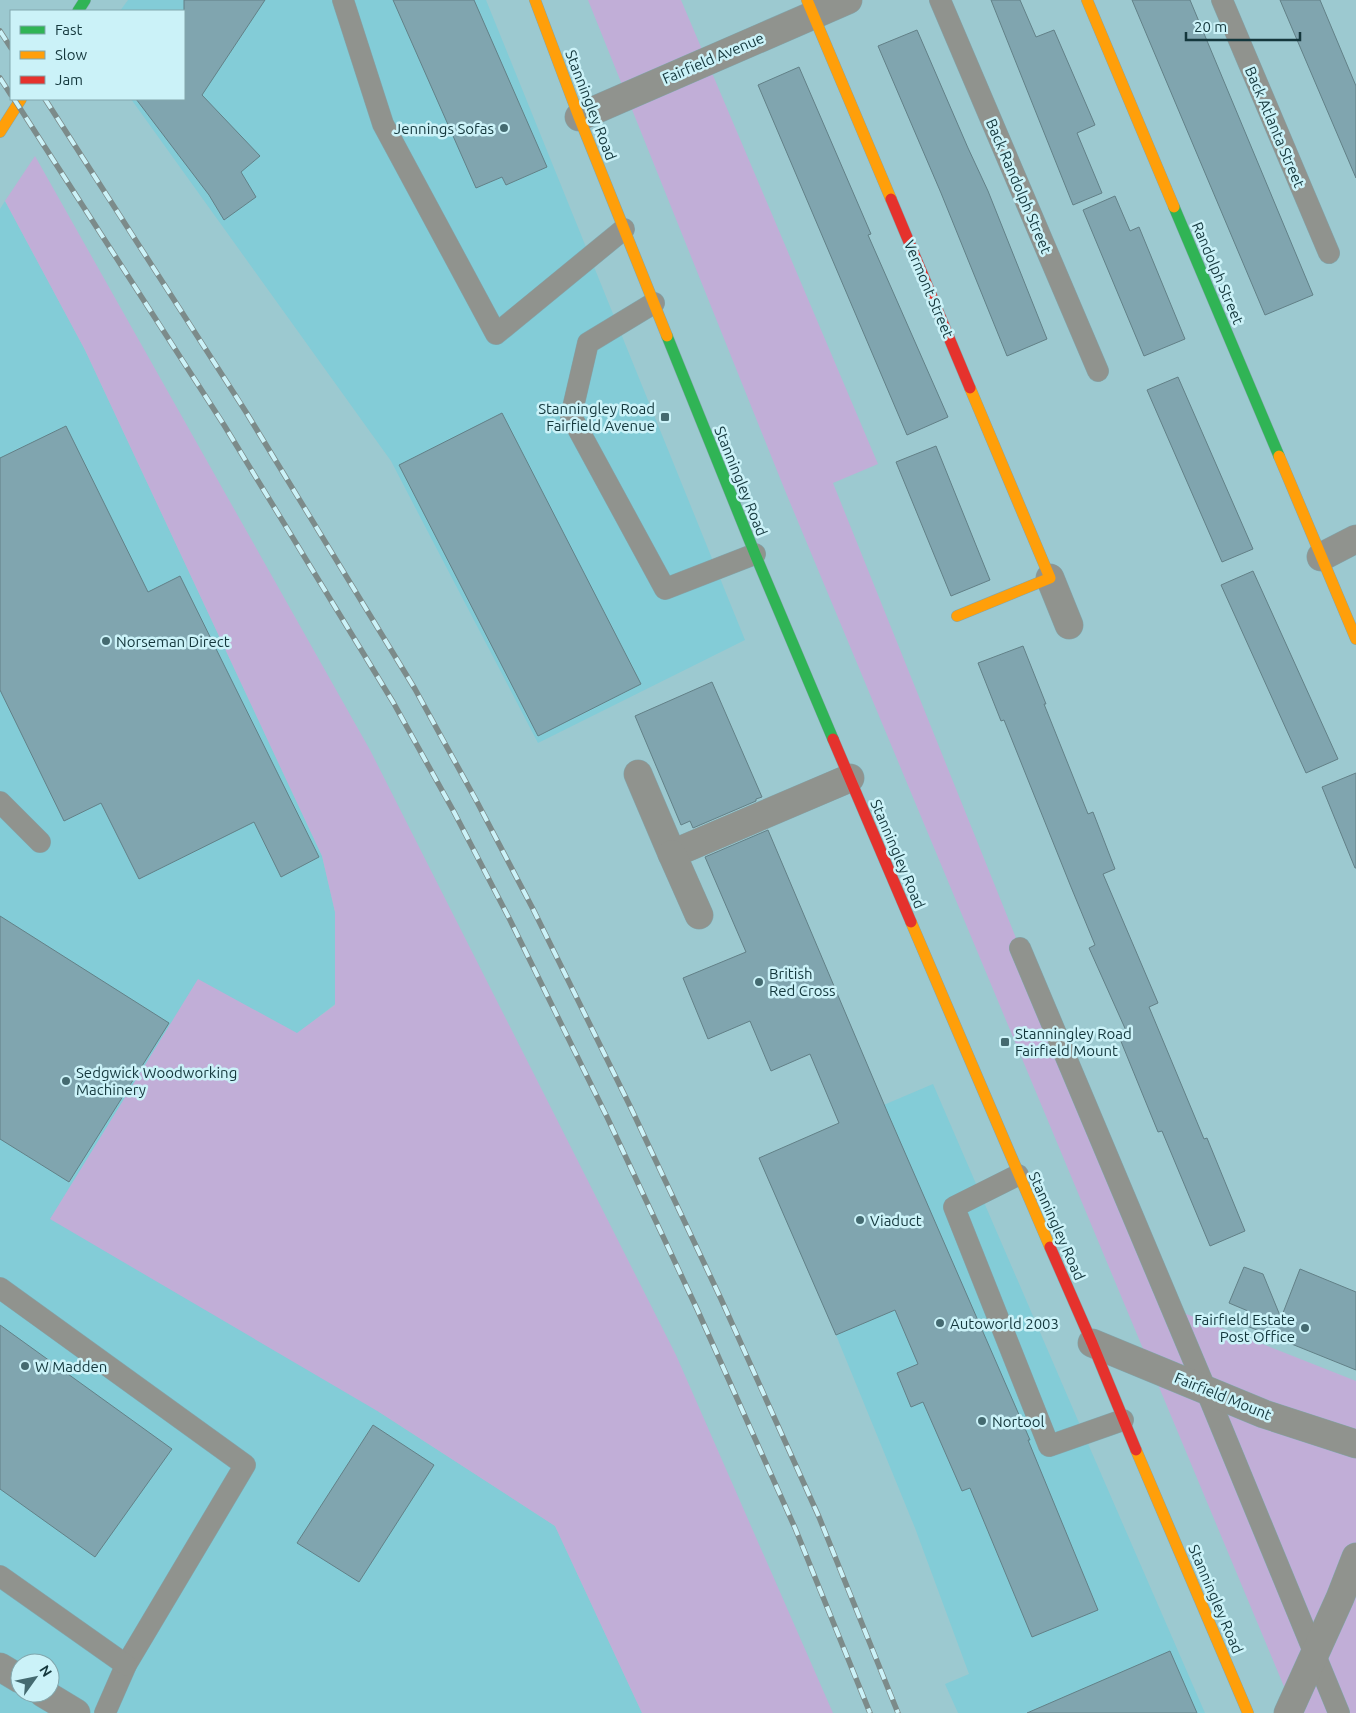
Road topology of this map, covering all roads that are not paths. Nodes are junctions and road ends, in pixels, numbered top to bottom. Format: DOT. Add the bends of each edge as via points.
graph roads {
  1 [pos="344,0"];
  2 [pos="535,0"];
  3 [pos="848,0"];
  4 [pos="940,0"];
  5 [pos="1087,0"];
  6 [pos="1222,0"];
  7 [pos="810,7"];
  8 [pos="20,100"];
  9 [pos="579,117"];
  10 [pos="0,132"];
  11 [pos="624,230"];
  12 [pos="1329,253"];
  13 [pos="654,303"];
  14 [pos="1098,371"];
  15 [pos="1356,539"];
  16 [pos="755,554"];
  17 [pos="1321,557"];
  18 [pos="1050,578"];
  19 [pos="957,616"];
  20 [pos="1069,625"];
  21 [pos="1356,639"];
  22 [pos="638,774"];
  23 [pos="850,778"];
  24 [pos="0,802"];
  25 [pos="40,842"];
  26 [pos="672,854"];
  27 [pos="698,915"];
  28 [pos="1020,948"];
  29 [pos="1018,1176"];
  30 [pos="0,1288"];
  31 [pos="1092,1343"];
  32 [pos="1206,1390"];
  33 [pos="1123,1420"];
  34 [pos="1356,1444"];
  35 [pos="1356,1557"];
  36 [pos="0,1576"];
  37 [pos="1314,1656"];
  38 [pos="126,1665"];
  39 [pos="60,1703"];
  40 [pos="76,1713"];
  41 [pos="105,1713"];
  42 [pos="1248,1713"];
  43 [pos="1288,1713"];
  44 [pos="1338,1713"];
  1 -- 11 [label="lane" via="382,124 496,334"];
  2 -- 9 [label="street, Stanningley Road"];
  3 -- 7 [label="street, Fairfield Avenue"];
  4 -- 14 [label="lane, Back Randolph Street"];
  5 -- 17 [label="street, Randolph Street"];
  6 -- 12 [label="lane, Back Atlanta Street"];
  7 -- 9 [label="street, Fairfield Avenue"];
  7 -- 18 [label="street, Vermont Street"];
  8 -- 10 [label="street"];
  9 -- 11 [label="street, Stanningley Road"];
  11 -- 13 [label="street, Stanningley Road"];
  13 -- 16 [label="street, Stanningley Road"];
  13 -- 16 [label="lane" via="588,343 571,416 665,589"];
  15 -- 17 [label="street"];
  16 -- 23 [label="street, Stanningley Road"];
  17 -- 21 [label="street, Randolph Street"];
  18 -- 19 [label="street"];
  18 -- 20 [label="street, Vermont Street"];
  22 -- 26 [label="street"];
  23 -- 26 [label="street"];
  23 -- 29 [label="street, Stanningley Road"];
  24 -- 25 [label="lane"];
  26 -- 27 [label="street"];
  28 -- 32 [label="lane"];
  29 -- 31 [label="street, Stanningley Road"];
  29 -- 33 [label="lane" via="954,1207 1049,1446"];
  30 -- 38 [label="lane" via="245,1465"];
  31 -- 32 [label="street, Fairfield Mount"];
  31 -- 33 [label="street, Stanningley Road"];
  32 -- 34 [label="street, Fairfield Mount" via="1264,1414"];
  32 -- 37 [label="lane"];
  33 -- 42 [label="street, Stanningley Road"];
  35 -- 37 [label="street"];
  36 -- 38 [label="lane"];
  37 -- 43 [label="street"];
  37 -- 44 [label="lane"];
  38 -- 41 [label="lane"];
  39 -- 40 [label="street"];
}
